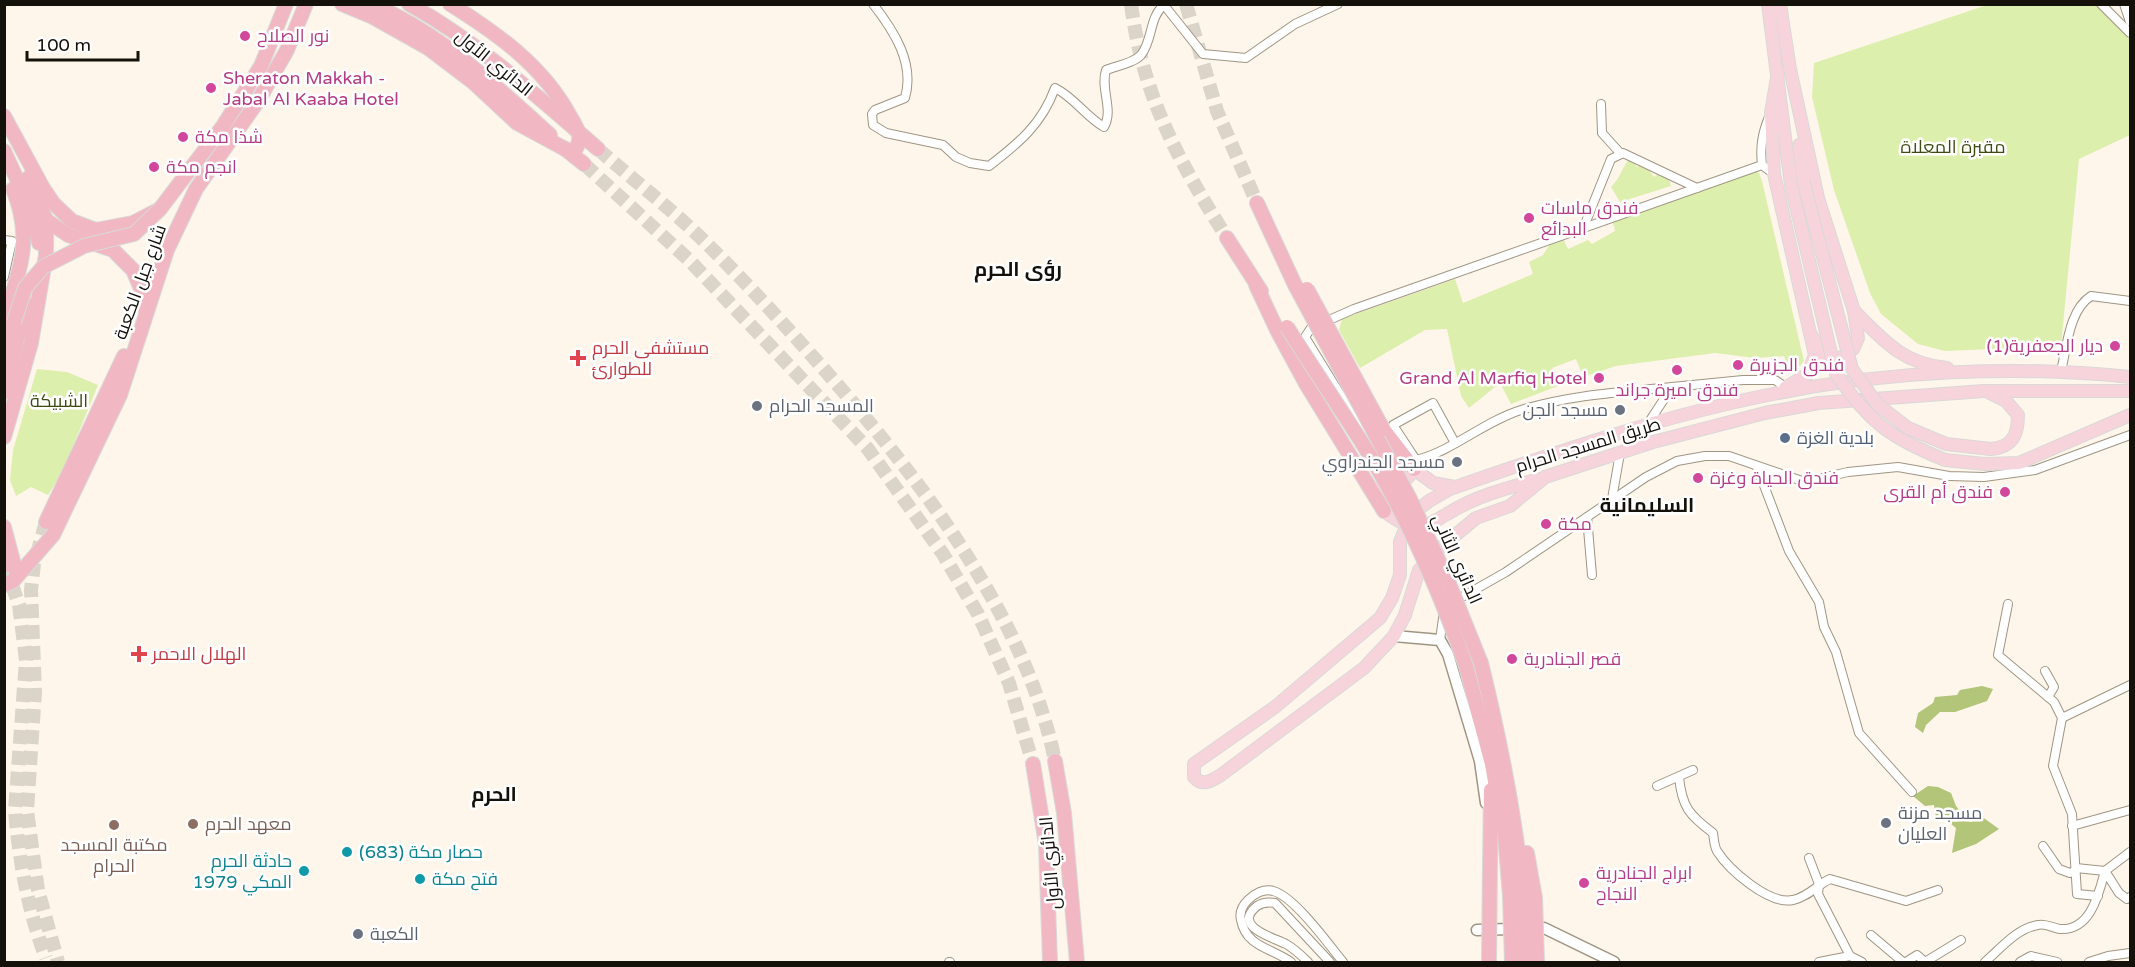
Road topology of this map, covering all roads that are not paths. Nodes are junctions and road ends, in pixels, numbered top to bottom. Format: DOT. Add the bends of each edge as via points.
graph roads {
  1 [pos="286,4"];
  2 [pos="306,4"];
  3 [pos="342,4"];
  4 [pos="371,4"];
  5 [pos="409,4"];
  6 [pos="450,4"];
  7 [pos="873,4"];
  8 [pos="1338,4"];
  9 [pos="1768,4"];
  10 [pos="1780,4"];
  11 [pos="2101,4"];
  12 [pos="2124,4"];
  13 [pos="2130,22"];
  14 [pos="2130,33"];
  15 [pos="1784,70"];
  16 [pos="1601,105"];
  17 [pos="1771,113"];
  18 [pos="4,116"];
  19 [pos="4,130"];
  20 [pos="580,133"];
  21 [pos="598,149"];
  22 [pos="567,150"];
  23 [pos="4,151"];
  24 [pos="1621,154"];
  25 [pos="584,164"];
  26 [pos="1762,165"];
  27 [pos="4,170"];
  28 [pos="1774,174"];
  29 [pos="1697,188"];
  30 [pos="1257,202"];
  31 [pos="160,209"];
  32 [pos="46,220"];
  33 [pos="1583,229"];
  34 [pos="1227,238"];
  35 [pos="4,240"];
  36 [pos="6,261"];
  37 [pos="4,277"];
  38 [pos="1299,283"];
  39 [pos="142,291"];
  40 [pos="2130,301"];
  41 [pos="1854,311"];
  42 [pos="145,319"];
  43 [pos="9,321"];
  44 [pos="1282,329"];
  45 [pos="1812,336"];
  46 [pos="4,348"];
  47 [pos="2061,370"];
  48 [pos="1986,372"];
  49 [pos="2130,377"];
  50 [pos="1672,387"];
  51 [pos="1787,388"];
  52 [pos="1984,390"];
  53 [pos="2130,391"];
  54 [pos="4,392"];
  55 [pos="1773,394"];
  56 [pos="2130,416"];
  57 [pos="1646,426"];
  58 [pos="2130,435"];
  59 [pos="4,437"];
  60 [pos="1455,443"];
  61 [pos="1620,453"];
  62 [pos="1415,464"];
  63 [pos="1757,467"];
  64 [pos="1545,477"];
  65 [pos="1397,487"];
  66 [pos="1456,487"];
  67 [pos="1369,488"];
  68 [pos="1612,499"];
  69 [pos="1461,506"];
  70 [pos="1384,511"];
  71 [pos="1587,517"];
  72 [pos="46,522"];
  73 [pos="1408,524"];
  74 [pos="4,527"];
  75 [pos="1400,542"];
  76 [pos="1592,575"];
  77 [pos="10,583"];
  78 [pos="2008,604"];
  79 [pos="1394,636"];
  80 [pos="1440,640"];
  81 [pos="2044,671"];
  82 [pos="2130,685"];
  83 [pos="2048,697"];
  84 [pos="2062,718"];
  85 [pos="1055,761"];
  86 [pos="1033,764"];
  87 [pos="1492,764"];
  88 [pos="1693,770"];
  89 [pos="1678,777"];
  90 [pos="1657,786"];
  91 [pos="1912,792"];
  92 [pos="2130,810"];
  93 [pos="1489,821"];
  94 [pos="2072,826"];
  95 [pos="2043,846"];
  96 [pos="2130,852"];
  97 [pos="1809,858"];
  98 [pos="2076,869"];
  99 [pos="2105,871"];
  100 [pos="1819,884"];
  101 [pos="1938,890"];
  102 [pos="2098,896"];
  103 [pos="1522,897"];
  104 [pos="2130,897"];
  105 [pos="1477,930"];
  106 [pos="1871,935"];
  107 [pos="1961,940"];
  108 [pos="2130,953"];
  109 [pos="1850,956"];
  110 [pos="1924,962"];
  111 [pos="1050,963"];
  112 [pos="1077,963"];
  113 [pos="1291,963"];
  114 [pos="1308,963"];
  115 [pos="1330,963"];
  116 [pos="1343,963"];
  117 [pos="1489,963"];
  118 [pos="1512,963"];
  119 [pos="1525,963"];
  120 [pos="1537,963"];
  121 [pos="1614,963"];
  122 [pos="1819,963"];
  123 [pos="1862,963"];
  124 [pos="1904,963"];
  125 [pos="1985,963"];
  126 [pos="2020,963"];
  127 [pos="2057,963"];
  128 [pos="2089,963"];
  1 -- 31 [label="highway, شارع جبل الكعبة" via="261,66 223,126"];
  2 -- 42 [label="highway, شارع جبل الكعبة" via="287,50 258,101 196,189 167,250"];
  3 -- 22 [label="highway" via="428,48 517,123"];
  4 -- 22 [label="highway, الدائري الأول" via="425,33 511,99"];
  5 -- 20 [label="highway, الدائري الأول" via="499,65"];
  6 -- 20 [label="highway" via="488,28 537,69"];
  7 -- 8 [label="street" via="894,31 908,69 909,86 905,98 875,110 873,125 885,133 943,145 956,157 989,166 1031,132 1047,109 1055,88 1071,96 1104,127 1109,118 1106,70 1140,57 1149,41 1156,11 1164,4 1203,54 1246,58 1295,24"];
  9 -- 15 [label="main road"];
  10 -- 15 [label="main road"];
  11 -- 14 [label="street"];
  12 -- 13 [label="street"];
  15 -- 17 [label="main road"];
  15 -- 41 [label="main road" via="1818,198"];
  15 -- 52 [label="main road, bridge" via="1803,180 1852,369 1878,405 1908,428 1946,444 1991,449 2012,443 2018,430 2018,416 2006,401"];
  15 -- 56 [label="main road, bridge" via="1791,185 1836,374 1878,425 1904,443 1946,460 2019,463"];
  16 -- 24 [label="street" via="1602,133"];
  17 -- 26 [label="street" via="1762,135"];
  17 -- 28 [label="main road"];
  18 -- 31 [label="highway, شارع جبل الكعبة, bridge" via="53,203 72,221 96,230 133,223"];
  19 -- 32 [label="highway"];
  20 -- 21 [label="highway, الدائري الأول"];
  20 -- 22 [label="highway" via="575,150"];
  22 -- 25 [label="highway, الدائري الأول"];
  23 -- 54 [label="highway" via="32,212 39,245"];
  24 -- 29 [label="street"];
  24 -- 33 [label="street" via="1611,159"];
  26 -- 28 [label="street"];
  26 -- 29 [label="street"];
  27 -- 43 [label="highway" via="25,226"];
  28 -- 45 [label="main road"];
  29 -- 33 [label="street"];
  30 -- 38 [label="highway, الدائري الثاني"];
  31 -- 43 [label="highway, bridge" via="134,234 84,246 43,267 25,288"];
  32 -- 39 [label="highway" via="68,235 113,250 133,270"];
  32 -- 59 [label="highway" via="46,255 31,342"];
  33 -- 65 [label="street" via="1354,309 1311,328 1305,337"];
  34 -- 44 [label="highway, الدائري الثاني"];
  35 -- 36 [label="street" via="12,240"];
  36 -- 37 [label="street"];
  38 -- 62 [label="highway, bridge" via="1383,429"];
  38 -- 103 [label="highway, الدائري الثاني, bridge" via="1410,499 1481,663 1523,823"];
  39 -- 42 [label="highway"];
  39 -- 72 [label="highway, شارع جبل الكعبة" via="133,335"];
  40 -- 47 [label="street" via="2087,298 2074,319"];
  41 -- 45 [label="main road" via="1858,338 1853,348 1839,359 1824,356"];
  41 -- 48 [label="main road" via="1908,359 1931,367"];
  42 -- 77 [label="highway, شارع جبل الكعبة" via="120,395 53,534"];
  43 -- 46 [label="highway"];
  44 -- 67 [label="highway" via="1305,382"];
  44 -- 87 [label="highway, الدائري الثاني, bridge" via="1373,461 1393,497 1448,615"];
  45 -- 51 [label="main road" via="1813,367"];
  47 -- 48 [label="main road, طريق المسجد الحرام"];
  47 -- 49 [label="main road, طريق المسجد الحرام"];
  48 -- 55 [label="main road, طريق المسجد الحرام" via="1893,377"];
  50 -- 51 [label="street" via="1775,380"];
  50 -- 57 [label="street"];
  50 -- 60 [label="street" via="1618,391 1521,410 1478,428"];
  51 -- 55 [label="main road"];
  52 -- 53 [label="main road, طريق المسجد الحرام"];
  52 -- 61 [label="main road, طريق المسجد الحرام" via="1819,404 1765,413"];
  55 -- 57 [label="main road, طريق المسجد الحرام"];
  57 -- 66 [label="main road, طريق المسجد الحرام"];
  58 -- 63 [label="street" via="2035,470 1984,477 1949,476 1898,467 1848,472 1805,482"];
  60 -- 62 [label="street"];
  60 -- 62 [label="street" via="1433,403 1393,424"];
  61 -- 64 [label="main road, طريق المسجد الحرام"];
  61 -- 68 [label="street"];
  62 -- 65 [label="main road" via="1408,480"];
  62 -- 66 [label="main road" via="1433,483"];
  63 -- 68 [label="street" via="1729,456 1677,461"];
  63 -- 91 [label="street" via="1790,550 1819,602 1859,733"];
  64 -- 69 [label="main road"];
  64 -- 79 [label="main road, طريق المسجد الحرام" via="1510,506 1476,518 1419,570"];
  65 -- 67 [label="main road" via="1384,491"];
  66 -- 69 [label="main road" via="1451,501"];
  66 -- 73 [label="main road, طريق المسجد الحرام" via="1429,501 1412,515"];
  67 -- 70 [label="highway"];
  68 -- 71 [label="street"];
  69 -- 73 [label="main road" via="1430,524"];
  70 -- 73 [label="main road"];
  70 -- 75 [label="main road"];
  71 -- 76 [label="street"];
  71 -- 80 [label="street" via="1506,572 1448,604"];
  73 -- 75 [label="main road, طريق المسجد الحرام"];
  74 -- 77 [label="highway"];
  75 -- 79 [label="main road, طريق المسجد الحرام" via="1400,575 1380,618 1275,707 1194,764 1194,777 1207,783 1221,774 1364,668"];
  78 -- 83 [label="street" via="1998,655"];
  79 -- 80 [label="street"];
  80 -- 93 [label="street" via="1448,654 1480,761"];
  81 -- 83 [label="street" via="2054,687"];
  82 -- 84 [label="street"];
  83 -- 84 [label="street"];
  84 -- 94 [label="street" via="2053,766 2072,814"];
  85 -- 112 [label="highway, الدائري الأول" via="1064,813"];
  86 -- 111 [label="highway, الدائري الأول" via="1046,845"];
  87 -- 93 [label="highway"];
  87 -- 103 [label="highway, الدائري الثاني" via="1505,837"];
  88 -- 89 [label="street"];
  89 -- 90 [label="street"];
  89 -- 100 [label="street" via="1681,801 1713,833 1715,849 1730,868 1753,886 1773,898 1792,901"];
  92 -- 94 [label="street"];
  93 -- 117 [label="highway, bridge"];
  94 -- 98 [label="street"];
  95 -- 98 [label="street" via="2059,869 2070,873"];
  96 -- 99 [label="street"];
  97 -- 100 [label="street"];
  98 -- 99 [label="street"];
  98 -- 102 [label="street" via="2077,894"];
  99 -- 102 [label="street"];
  99 -- 104 [label="street" via="2119,893"];
  100 -- 101 [label="street" via="1830,879 1906,901"];
  100 -- 109 [label="street" via="1818,894"];
  102 -- 125 [label="street" via="2090,914 2076,925 2063,929 2039,924 2027,929"];
  103 -- 118 [label="highway, الدائري الثاني, bridge"];
  103 -- 119 [label="highway, الدائري الثاني, bridge"];
  103 -- 120 [label="highway, bridge"];
  105 -- 121 [label="street" via="1544,928"];
  106 -- 124 [label="street"];
  107 -- 110 [label="street"];
  108 -- 128 [label="street"];
  109 -- 122 [label="street"];
  109 -- 123 [label="street"];
  110 -- 124 [label="street" via="1917,955"];
  113 -- 116 [label="street" via="1248,938 1243,930 1243,904 1261,891 1273,890 1286,897"];
  114 -- 115 [label="street" via="1284,943 1255,929 1252,912 1258,906 1266,901 1275,903"];
  126 -- 127 [label="street" via="2031,956"];
}
